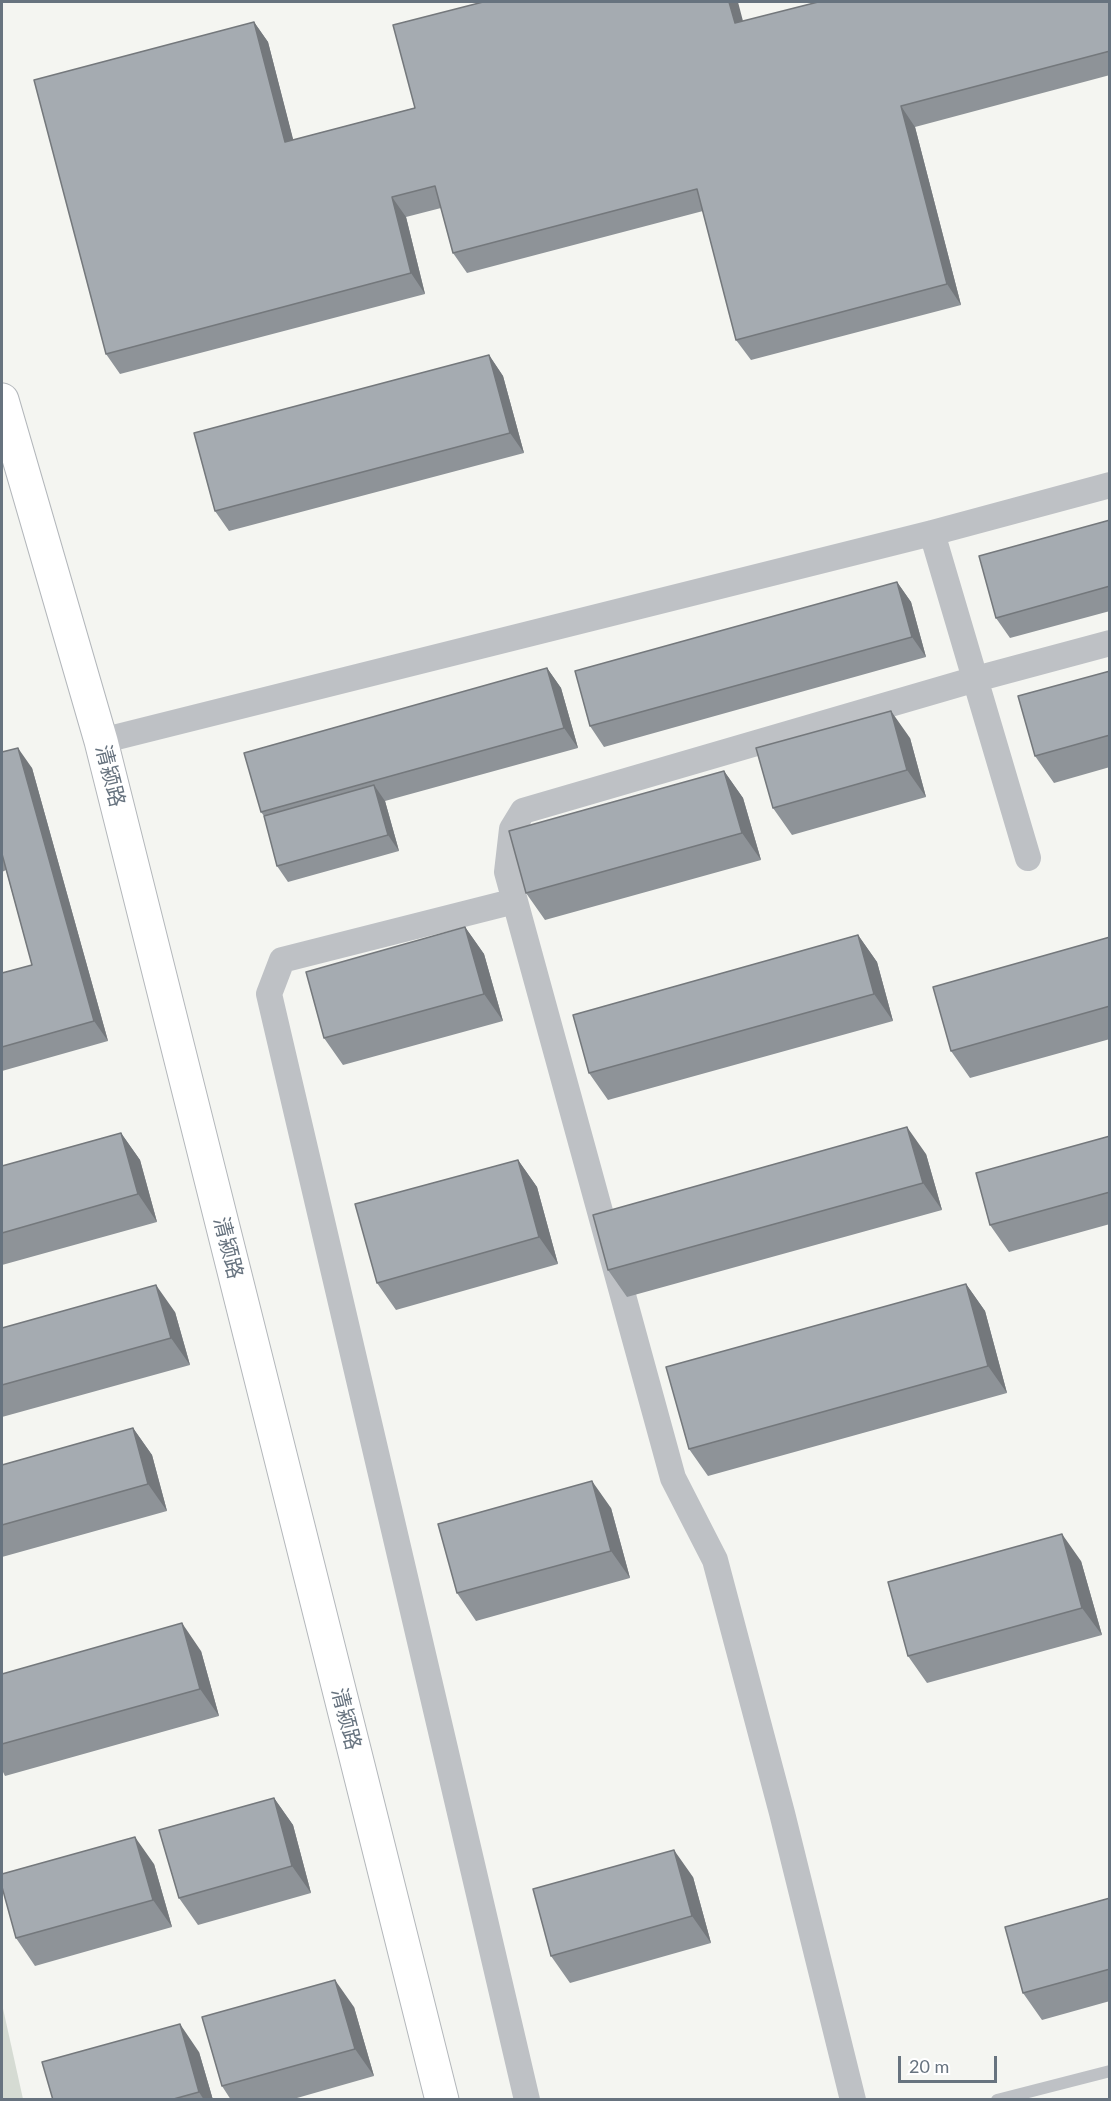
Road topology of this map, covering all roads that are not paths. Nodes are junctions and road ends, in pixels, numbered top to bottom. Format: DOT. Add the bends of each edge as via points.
graph roads {
  1 [pos="2,400"];
  2 [pos="1110,485"];
  3 [pos="932,532"];
  4 [pos="1110,643"];
  5 [pos="976,679"];
  6 [pos="101,741"];
  7 [pos="1028,858"];
  8 [pos="515,901"];
  9 [pos="1110,2071"];
  10 [pos="441,2100"];
  11 [pos="527,2100"];
  12 [pos="853,2100"];
  13 [pos="998,2100"];
  1 -- 6 [label="main road, 清颍路"];
  2 -- 3 [label="street"];
  3 -- 5 [label="street"];
  3 -- 6 [label="street"];
  4 -- 5 [label="street"];
  5 -- 7 [label="street"];
  5 -- 8 [label="street" via="523,811 512,829 507,872"];
  6 -- 10 [label="main road, 清颍路"];
  8 -- 11 [label="street" via="282,960 269,994"];
  8 -- 12 [label="street" via="673,1478 715,1560"];
  9 -- 13 [label="lane"];
}
